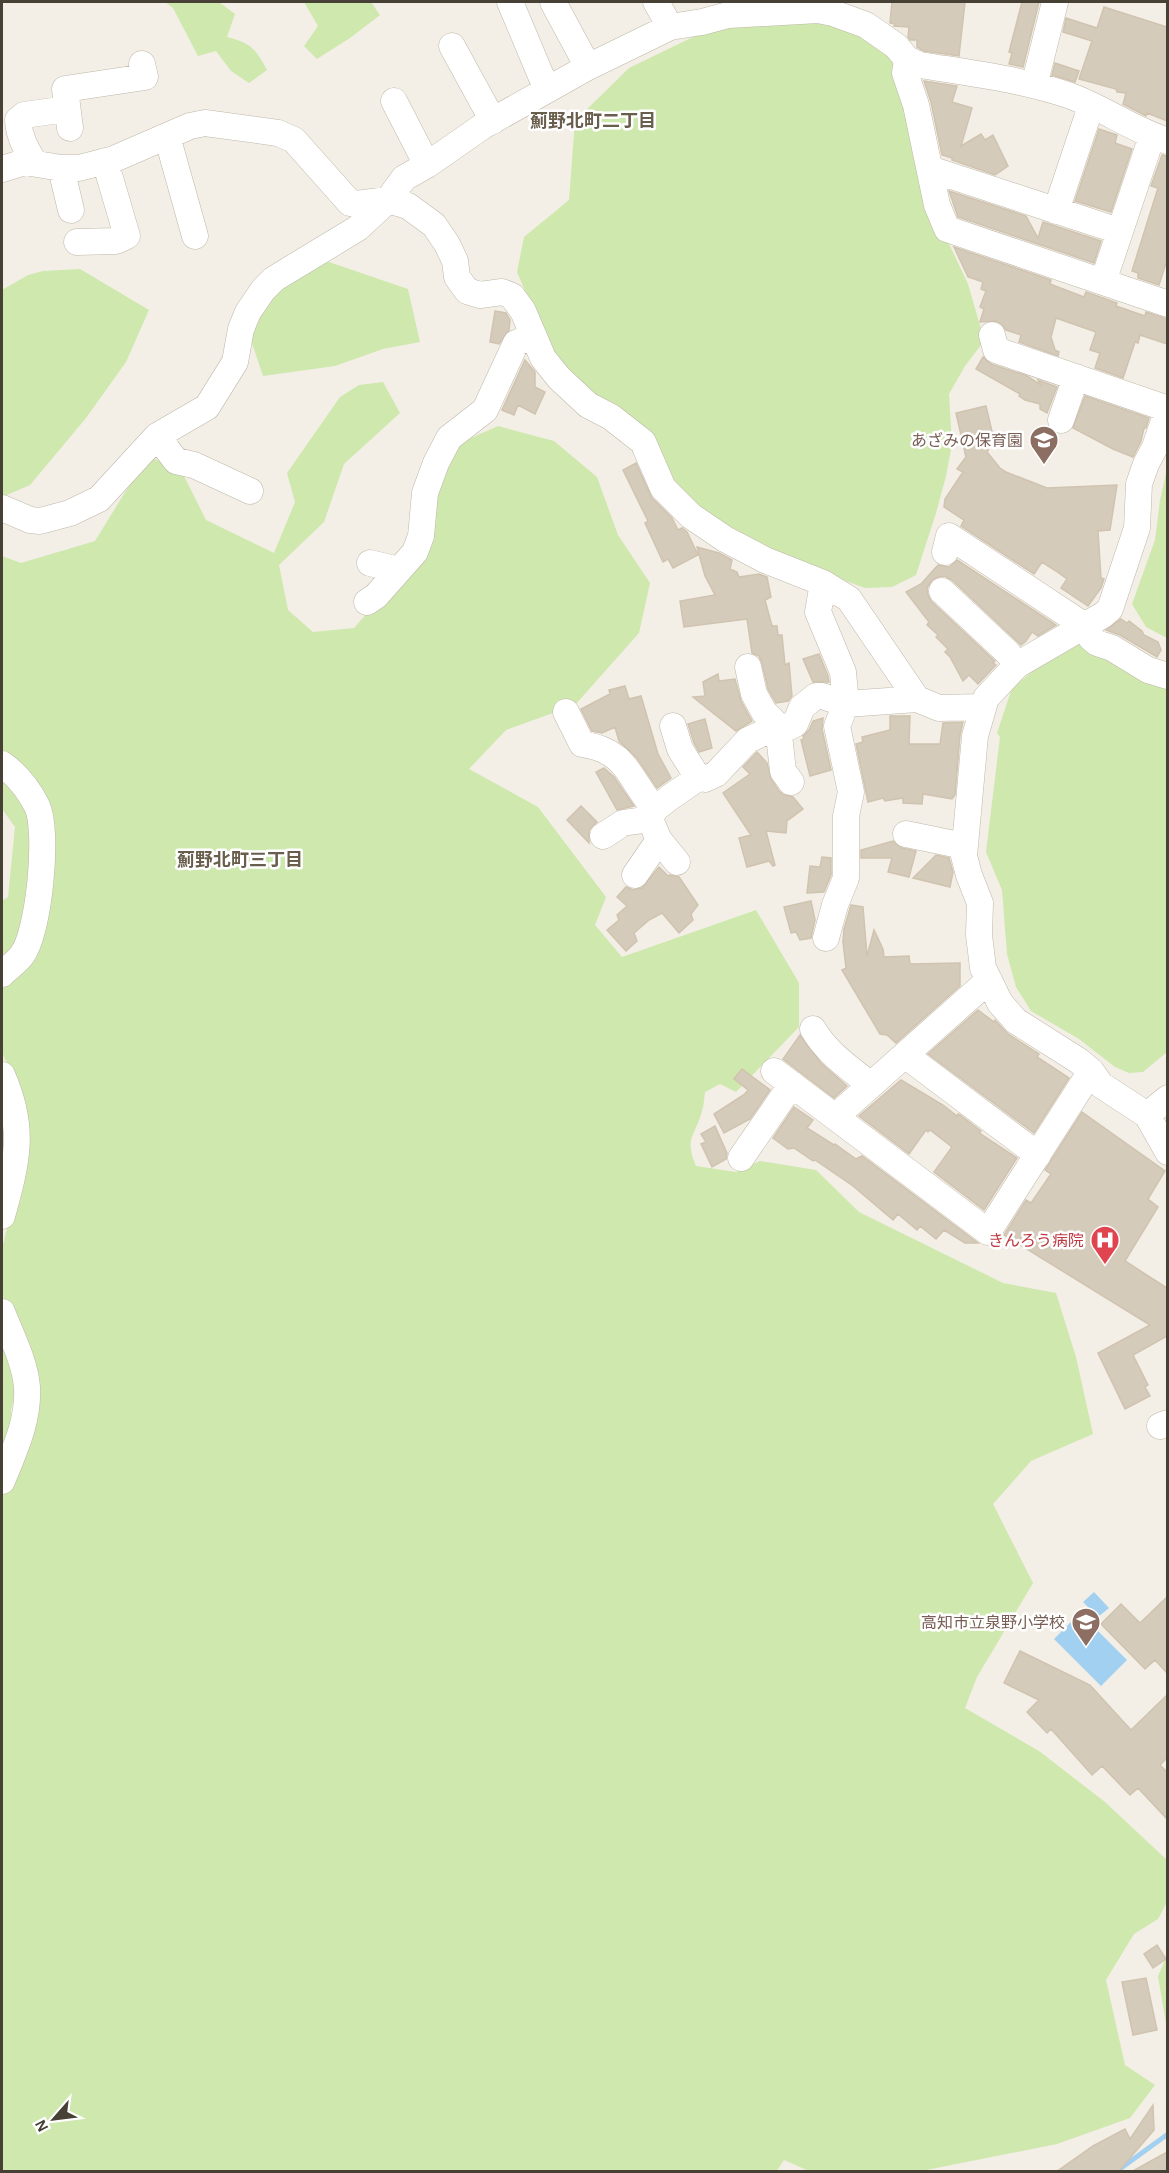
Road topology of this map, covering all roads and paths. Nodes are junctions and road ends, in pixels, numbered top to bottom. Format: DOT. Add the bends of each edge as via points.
graph roads {
  1 [pos="510,2"];
  2 [pos="553,2"];
  3 [pos="656,2"];
  4 [pos="1055,2"];
  5 [pos="789,6"];
  6 [pos="670,27"];
  7 [pos="452,46"];
  8 [pos="907,59"];
  9 [pos="142,64"];
  10 [pos="588,67"];
  11 [pos="1032,84"];
  12 [pos="548,90"];
  13 [pos="394,101"];
  14 [pos="1091,106"];
  15 [pos="493,121"];
  16 [pos="167,136"];
  17 [pos="1160,139"];
  18 [pos="105,161"];
  19 [pos="34,162"];
  20 [pos="428,165"];
  21 [pos="61,168"];
  22 [pos="2,169"];
  23 [pos="930,169"];
  24 [pos="388,200"];
  25 [pos="71,210"];
  26 [pos="1056,211"];
  27 [pos="1119,231"];
  28 [pos="195,236"];
  29 [pos="76,242"];
  30 [pos="1103,282"];
  31 [pos="1167,304"];
  32 [pos="992,335"];
  33 [pos="533,336"];
  34 [pos="1076,377"];
  35 [pos="1061,420"];
  36 [pos="157,436"];
  37 [pos="449,438"];
  38 [pos="418,459"];
  39 [pos="250,491"];
  40 [pos="2,508"];
  41 [pos="945,552"];
  42 [pos="370,564"];
  43 [pos="399,570"];
  44 [pos="824,583"];
  45 [pos="942,591"];
  46 [pos="367,602"];
  47 [pos="1085,626"];
  48 [pos="1017,665"];
  49 [pos="748,667"];
  50 [pos="1167,676"];
  51 [pos="917,699"];
  52 [pos="846,704"];
  53 [pos="982,707"];
  54 [pos="566,712"];
  55 [pos="673,726"];
  56 [pos="778,726"];
  57 [pos="2,764"];
  58 [pos="698,778"];
  59 [pos="790,782"];
  60 [pos="655,823"];
  61 [pos="906,834"];
  62 [pos="603,836"];
  63 [pos="964,846"];
  64 [pos="677,862"];
  65 [pos="635,874"];
  66 [pos="826,939"];
  67 [pos="2,974"];
  68 [pos="989,980"];
  69 [pos="813,1029"];
  70 [pos="905,1055"];
  71 [pos="1091,1071"];
  72 [pos="2,1075"];
  73 [pos="871,1085"];
  74 [pos="1167,1098"];
  75 [pos="1147,1114"];
  76 [pos="835,1117"];
  77 [pos="1167,1152"];
  78 [pos="1038,1155"];
  79 [pos="741,1158"];
  80 [pos="2,1216"];
  81 [pos="2,1312"];
  82 [pos="2,1481"];
  1 -- 12 [label="street"];
  2 -- 10 [label="street"];
  3 -- 6 [label="street"];
  4 -- 11 [label="street"];
  5 -- 6 [label="street"];
  5 -- 8 [label="street" via="850,18 881,35"];
  6 -- 10 [label="street"];
  7 -- 15 [label="street"];
  8 -- 11 [label="street" via="920,65"];
  8 -- 23 [label="street" via="905,73"];
  9 -- 19 [label="street" via="145,77 64,90 69,119 24,115 18,120 21,139"];
  10 -- 12 [label="street"];
  11 -- 14 [label="street"];
  12 -- 15 [label="street"];
  13 -- 20 [label="street"];
  14 -- 17 [label="street"];
  14 -- 26 [label="street"];
  15 -- 20 [label="street"];
  16 -- 18 [label="street"];
  16 -- 24 [label="street" via="205,123 278,133 294,140 350,202"];
  16 -- 28 [label="street"];
  17 -- 27 [label="street"];
  18 -- 21 [label="street"];
  18 -- 29 [label="street" via="127,236 116,249"];
  19 -- 21 [label="street"];
  19 -- 22 [label="street"];
  20 -- 24 [label="street" via="404,178"];
  21 -- 25 [label="street"];
  23 -- 26 [label="street"];
  23 -- 30 [label="street" via="947,229"];
  24 -- 33 [label="street" via="408,206 442,234 466,291 512,296 524,311"];
  24 -- 36 [label="street" via="358,228 274,279 263,290 241,329 235,362 207,407"];
  26 -- 27 [label="street"];
  27 -- 30 [label="street"];
  30 -- 31 [label="street"];
  32 -- 34 [label="street" via="996,350"];
  33 -- 37 [label="street" via="516,343 485,410"];
  33 -- 44 [label="street" via="558,378 588,405 643,442 663,488 691,516 765,560"];
  34 -- 35 [label="street"];
  34 -- 47 [label="street" via="1167,409 1139,484 1137,528 1110,609"];
  36 -- 39 [label="street" via="176,460"];
  36 -- 40 [label="street" via="90,504 40,521"];
  37 -- 38 [label="street" via="424,447"];
  37 -- 43 [label="street" via="414,504 419,544"];
  41 -- 47 [label="street" via="949,536"];
  42 -- 43 [label="street"];
  43 -- 46 [label="street"];
  44 -- 51 [label="street" via="849,599"];
  44 -- 52 [label="street" via="818,612 843,672"];
  45 -- 48 [label="street"];
  47 -- 48 [label="street"];
  47 -- 50 [label="street" via="1097,643"];
  48 -- 53 [label="street"];
  49 -- 56 [label="street" via="754,694"];
  51 -- 52 [label="street"];
  51 -- 53 [label="street" via="939,708"];
  52 -- 56 [label="street" via="816,696 802,707 795,724"];
  52 -- 66 [label="street" via="837,726 851,792 846,816 846,878"];
  53 -- 63 [label="street" via="975,736"];
  54 -- 60 [label="street" via="582,744 602,747 617,757"];
  55 -- 58 [label="street" via="680,749"];
  56 -- 58 [label="street" via="748,740 716,774"];
  56 -- 59 [label="street" via="783,771"];
  57 -- 67 [label="street" via="23,784 38,807 42,851 29,942 22,956"];
  58 -- 60 [label="street"];
  60 -- 62 [label="street" via="623,823"];
  60 -- 64 [label="street"];
  60 -- 65 [label="street"];
  61 -- 63 [label="street"];
  63 -- 68 [label="street" via="969,875 980,903 980,945"];
  68 -- 70 [label="street"];
  68 -- 71 [label="street" via="1000,1003 1016,1022"];
  69 -- 73 [label="street" via="832,1054"];
  70 -- 73 [label="street"];
  70 -- 78 [label="street"];
  71 -- 75 [label="street" via="1101,1085"];
  71 -- 78 [label="street"];
  72 -- 80 [label="street" via="13,1104 17,1153"];
  73 -- 76 [label="street"];
  74 -- 75 [label="street"];
  75 -- 77 [label="street"];
  76 -- 78 [label="street" via="988,1232"];
  76 -- 79 [label="street" via="783,1078"];
  81 -- 82 [label="street" via="27,1385 27,1400 20,1436"];
}
